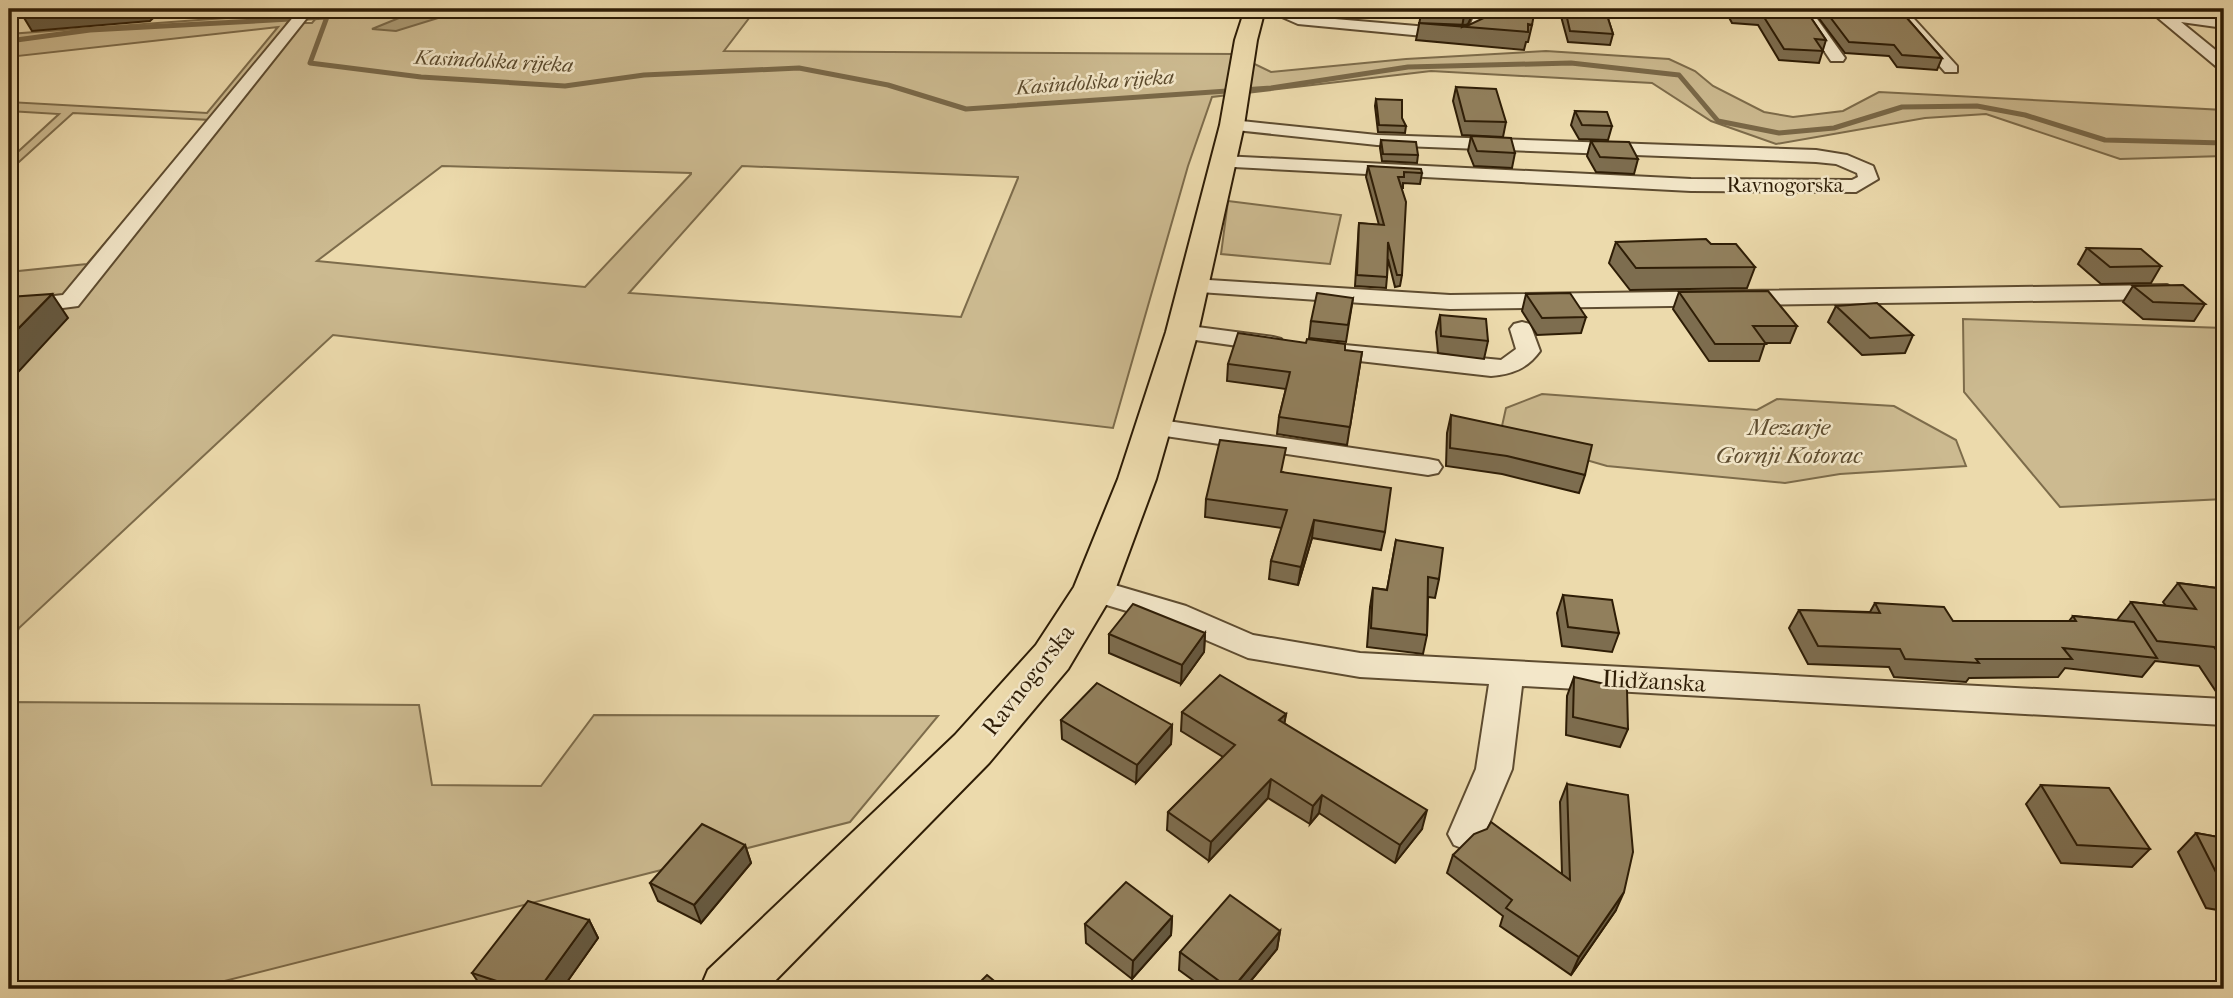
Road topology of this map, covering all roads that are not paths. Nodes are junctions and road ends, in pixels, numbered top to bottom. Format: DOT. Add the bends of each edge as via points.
graph roads {
  1 [pos="52,9"];
  2 [pos="1255,9"];
  3 [pos="1484,9"];
  4 [pos="1803,9"];
  5 [pos="1897,9"];
  6 [pos="17,12"];
  7 [pos="2158,12"];
  8 [pos="1291,13"];
  9 [pos="303,15"];
  10 [pos="2224,24"];
  11 [pos="1837,58"];
  12 [pos="2224,65"];
  13 [pos="1951,69"];
  14 [pos="1235,110"];
  15 [pos="1222,162"];
  16 [pos="1193,286"];
  17 [pos="2184,292"];
  18 [pos="9,308"];
  19 [pos="1522,329"];
  20 [pos="1182,332"];
  21 [pos="1154,427"];
  22 [pos="1428,467"];
  23 [pos="1094,590"];
  24 [pos="1507,674"];
  25 [pos="2224,712"];
  26 [pos="1467,834"];
  27 [pos="728,989"];
  1 -- 6 [label="street"];
  2 -- 14 [label="main road, Ravnogorska"];
  3 -- 8 [label="street" via="1477,29 1465,35 1313,22"];
  4 -- 11 [label="street"];
  5 -- 13 [label="street"];
  7 -- 10 [label="street"];
  7 -- 12 [label="street"];
  9 -- 18 [label="street" via="70,301"];
  14 -- 15 [label="main road, Ravnogorska"];
  14 -- 15 [label="street, Ravnogorska" via="1377,141 1816,156 1856,164 1866,170 1868,179 1856,186 1691,185"];
  15 -- 16 [label="main road, Ravnogorska"];
  16 -- 17 [label="street" via="1450,302"];
  16 -- 20 [label="main road, Ravnogorska"];
  19 -- 20 [label="street" via="1528,351 1508,367 1491,369"];
  20 -- 21 [label="main road, Ravnogorska"];
  21 -- 22 [label="street"];
  21 -- 23 [label="main road, Ravnogorska"];
  23 -- 24 [label="street, Ilidžanska" via="1175,614 1261,648 1360,665"];
  23 -- 27 [label="main road, Ravnogorska" via="1052,657 972,749"];
  24 -- 25 [label="street, Ilidžanska"];
  24 -- 26 [label="street" via="1494,769"];
}
